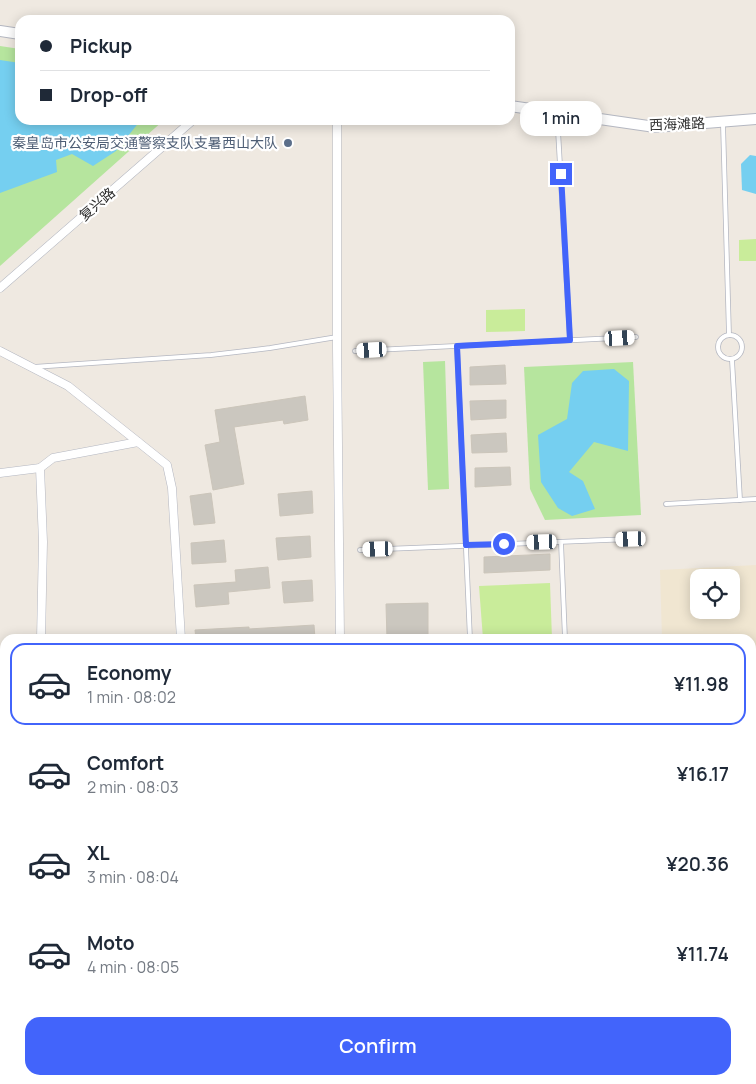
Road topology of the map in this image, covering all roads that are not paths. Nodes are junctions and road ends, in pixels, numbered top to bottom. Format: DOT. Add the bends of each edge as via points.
graph roads {
  1 [pos="0,31"];
  2 [pos="15,33"];
  3 [pos="515,107"];
  4 [pos="557,113"];
  5 [pos="756,119"];
  6 [pos="723,122"];
  7 [pos="187,125"];
  8 [pos="338,125"];
  9 [pos="0,288"];
  10 [pos="728,335"];
  11 [pos="337,337"];
  12 [pos="636,337"];
  13 [pos="570,340"];
  14 [pos="457,346"];
  15 [pos="0,351"];
  16 [pos="355,351"];
  17 [pos="732,360"];
  18 [pos="30,367"];
  19 [pos="138,442"];
  20 [pos="40,468"];
  21 [pos="0,473"];
  22 [pos="740,500"];
  23 [pos="756,500"];
  24 [pos="666,504"];
  25 [pos="631,539"];
  26 [pos="561,542"];
  27 [pos="466,545"];
  28 [pos="360,550"];
  29 [pos="41,634"];
  30 [pos="181,634"];
  31 [pos="340,634"];
  32 [pos="470,634"];
  33 [pos="565,634"];
  1 -- 2 [label="main road"];
  3 -- 4 [label="main road, 西海滩路"];
  4 -- 6 [label="main road, 西海滩路" via="655,126"];
  4 -- 13 [label="lane"];
  5 -- 6 [label="main road, 西海滩路"];
  6 -- 10 [label="lane"];
  7 -- 9 [label="street, 复兴路"];
  8 -- 11 [label="street"];
  10 -- 17 [label="lane" via="721,339 718,351 724,358"];
  10 -- 17 [label="lane" via="736,336 743,346 741,353"];
  11 -- 18 [label="lane" via="211,355"];
  11 -- 31 [label="street"];
  12 -- 13 [label="lane"];
  13 -- 14 [label="lane"];
  14 -- 16 [label="lane"];
  14 -- 27 [label="lane"];
  15 -- 18 [label="street"];
  17 -- 22 [label="lane"];
  18 -- 19 [label="street" via="68,386"];
  19 -- 20 [label="street" via="52,458"];
  19 -- 30 [label="street" via="167,465 172,488"];
  20 -- 21 [label="street"];
  20 -- 29 [label="street" via="43,542"];
  22 -- 23 [label="lane"];
  22 -- 24 [label="lane"];
  25 -- 26 [label="lane"];
  26 -- 27 [label="lane"];
  26 -- 33 [label="lane"];
  27 -- 28 [label="lane"];
  27 -- 32 [label="lane"];
}
